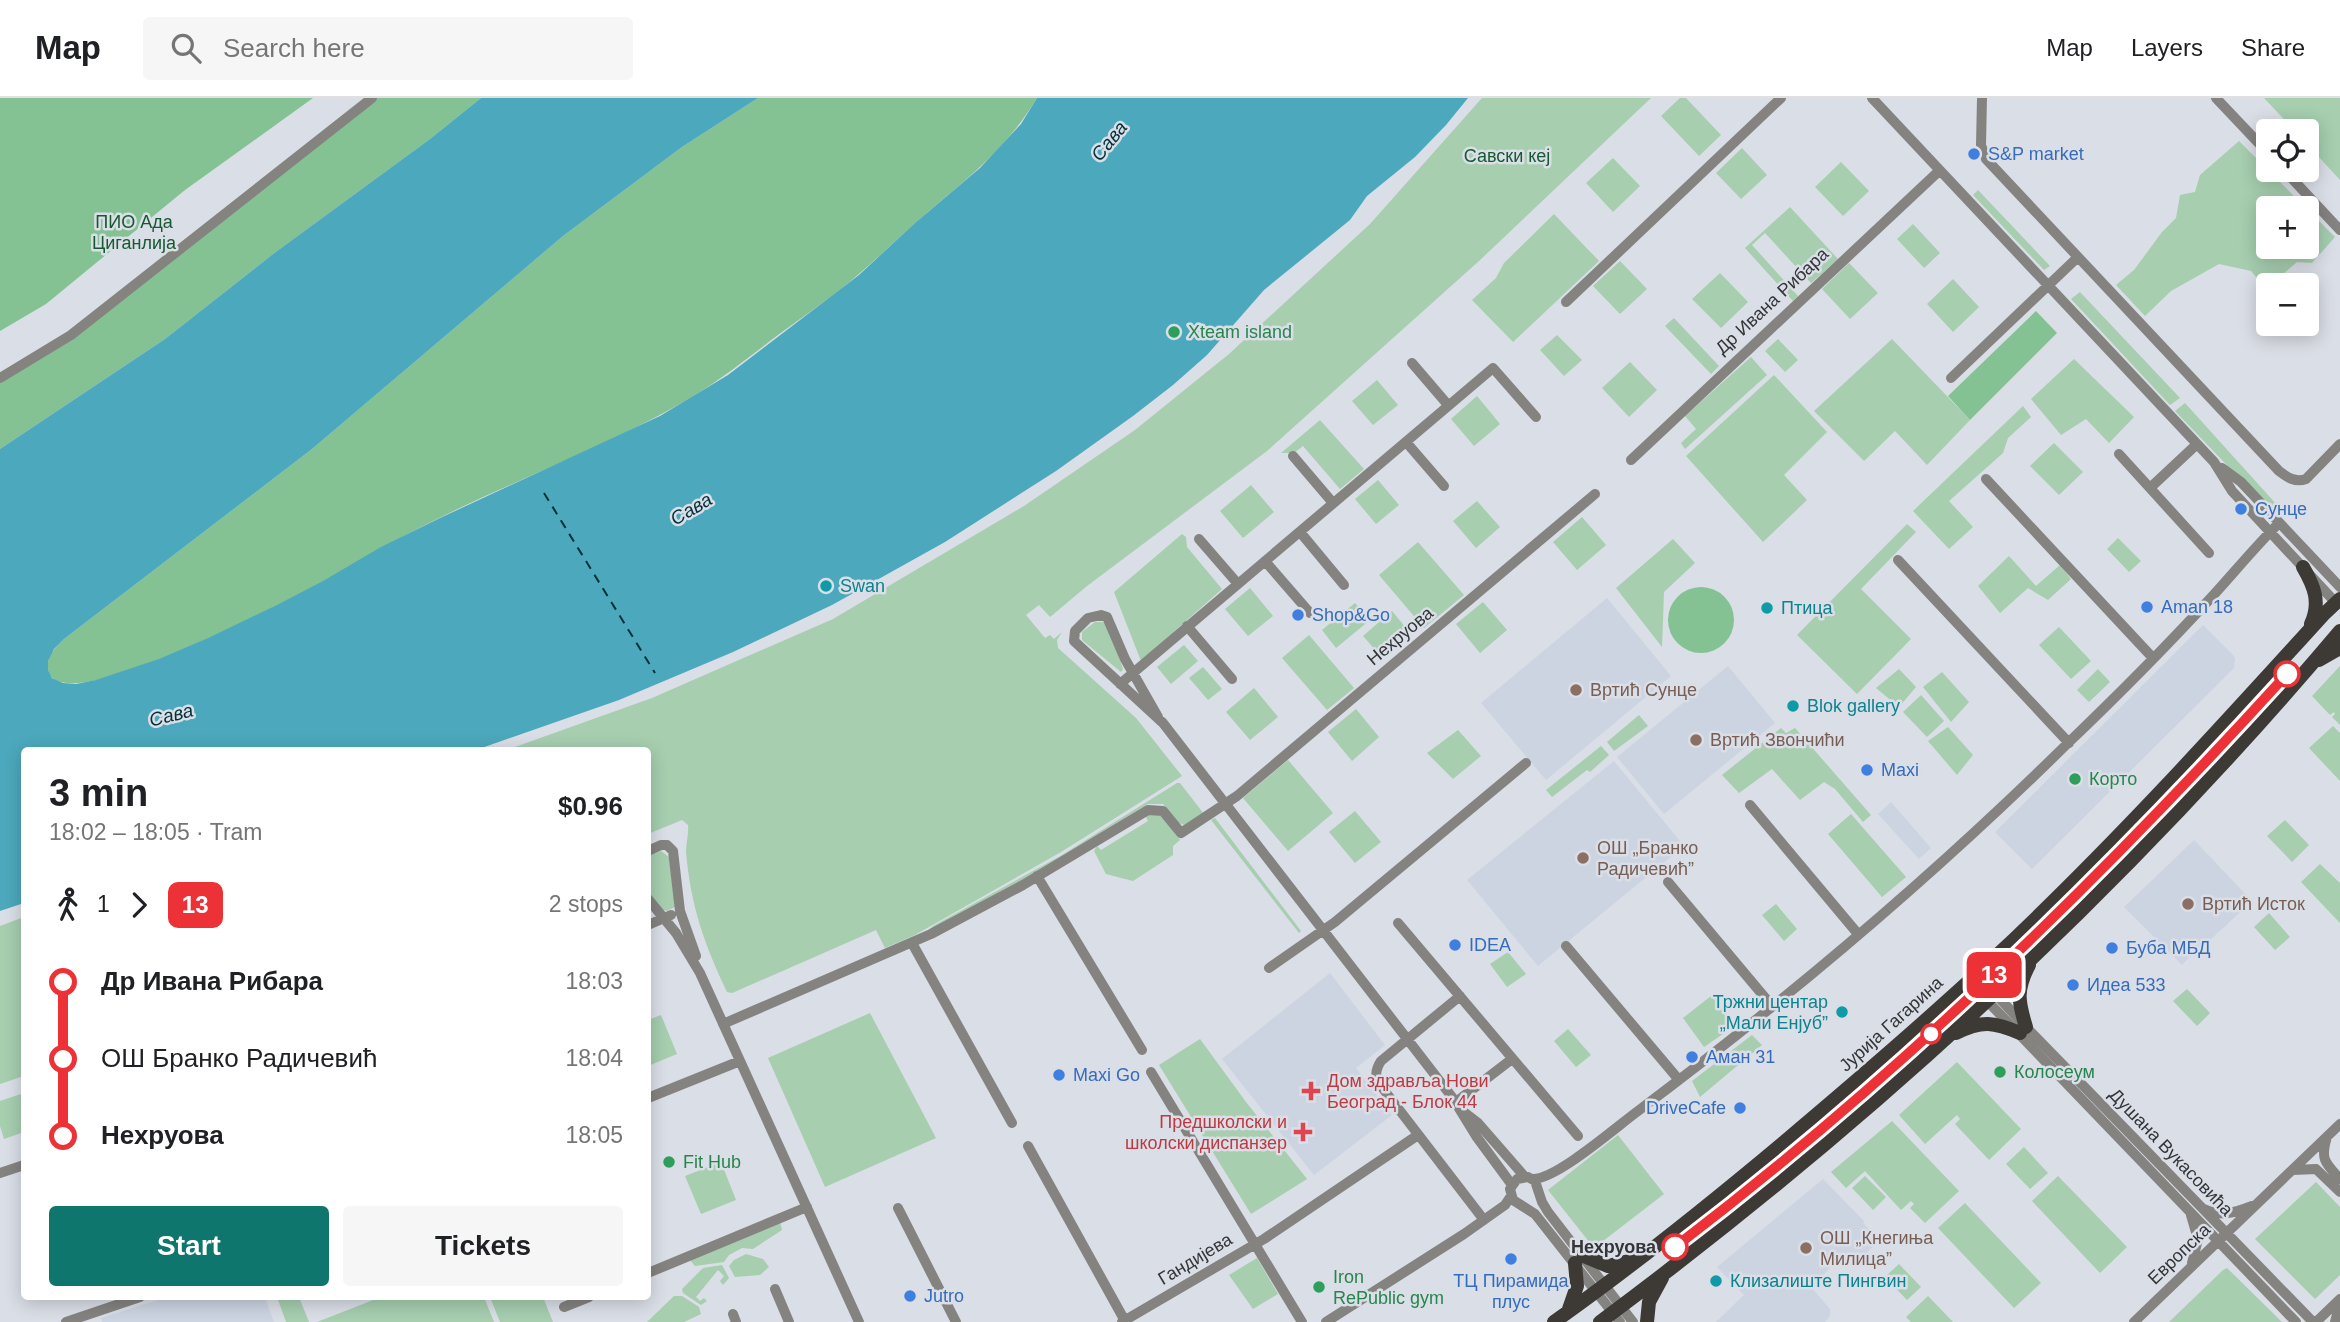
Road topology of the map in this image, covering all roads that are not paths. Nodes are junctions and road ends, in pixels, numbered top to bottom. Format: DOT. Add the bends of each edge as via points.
graph roads {
  1 [pos="372,98"];
  2 [pos="1781,98"];
  3 [pos="1872,98"];
  4 [pos="1982,98"];
  5 [pos="2216,98"];
  6 [pos="2256,140"];
  7 [pos="1939,171"];
  8 [pos="2295,182"];
  9 [pos="2340,230"];
  10 [pos="2078,257"];
  11 [pos="2048,286"];
  12 [pos="1566,302"];
  13 [pos="1412,363"];
  14 [pos="0,378"];
  15 [pos="1951,378"];
  16 [pos="1448,405"];
  17 [pos="1536,417"];
  18 [pos="1406,442"];
  19 [pos="2197,444"];
  20 [pos="2340,444"];
  21 [pos="2119,454"];
  22 [pos="1293,456"];
  23 [pos="1631,460"];
  24 [pos="2214,462"];
  25 [pos="1986,479"];
  26 [pos="1444,486"];
  27 [pos="2150,488"];
  28 [pos="1595,494"];
  29 [pos="1333,503"];
  30 [pos="2279,523"];
  31 [pos="1300,531"];
  32 [pos="2271,532"];
  33 [pos="1199,539"];
  34 [pos="2209,553"];
  35 [pos="1898,560"];
  36 [pos="1265,561"];
  37 [pos="2303,567"];
  38 [pos="1238,584"];
  39 [pos="1344,585"];
  40 [pos="2340,587"];
  41 [pos="2339,603"];
  42 [pos="1310,612"];
  43 [pos="1187,626"];
  44 [pos="2340,631"];
  45 [pos="2306,634"];
  46 [pos="2340,648"];
  47 [pos="2152,657"];
  48 [pos="2309,666"];
  49 [pos="1133,673"];
  50 [pos="1232,680"];
  51 [pos="1120,684"];
  52 [pos="1158,717"];
  53 [pos="2069,743"];
  54 [pos="1526,763"];
  55 [pos="1226,804"];
  56 [pos="1750,805"];
  57 [pos="651,850"];
  58 [pos="1037,876"];
  59 [pos="1668,882"];
  60 [pos="651,902"];
  61 [pos="680,911"];
  62 [pos="665,918"];
  63 [pos="1398,923"];
  64 [pos="651,924"];
  65 [pos="1323,930"];
  66 [pos="1858,934"];
  67 [pos="912,943"];
  68 [pos="1566,946"];
  69 [pos="2038,951"];
  70 [pos="1269,968"];
  71 [pos="700,972"];
  72 [pos="1972,977"];
  73 [pos="1460,996"];
  74 [pos="1990,997"];
  75 [pos="1772,1006"];
  76 [pos="723,1024"];
  77 [pos="2023,1030"];
  78 [pos="1408,1040"];
  79 [pos="1942,1040"];
  80 [pos="1142,1050"];
  81 [pos="1512,1059"];
  82 [pos="740,1061"];
  83 [pos="1151,1072"];
  84 [pos="1679,1080"];
  85 [pos="651,1097"];
  86 [pos="1459,1107"];
  87 [pos="1012,1123"];
  88 [pos="2340,1124"];
  89 [pos="1419,1135"];
  90 [pos="1578,1136"];
  91 [pos="2327,1137"];
  92 [pos="1028,1146"];
  93 [pos="21,1166"];
  94 [pos="2292,1170"];
  95 [pos="0,1173"];
  96 [pos="2340,1179"];
  97 [pos="1534,1185"];
  98 [pos="2340,1192"];
  99 [pos="1514,1199"];
  100 [pos="2258,1203"];
  101 [pos="807,1207"];
  102 [pos="898,1208"];
  103 [pos="2194,1208"];
  104 [pos="1484,1220"];
  105 [pos="2222,1237"];
  106 [pos="1254,1245"];
  107 [pos="1650,1251"];
  108 [pos="1579,1260"];
  109 [pos="2191,1267"];
  110 [pos="1667,1271"];
  111 [pos="651,1272"];
  112 [pos="1601,1288"];
  113 [pos="775,1289"];
  114 [pos="131,1300"];
  115 [pos="582,1300"];
  116 [pos="2340,1301"];
  117 [pos="564,1307"];
  118 [pos="2149,1308"];
  119 [pos="1567,1313"];
  120 [pos="1618,1314"];
  121 [pos="1123,1321"];
  122 [pos="66,1322"];
  123 [pos="789,1322"];
  124 [pos="859,1322"];
  125 [pos="956,1322"];
  126 [pos="1302,1322"];
  127 [pos="1326,1322"];
  128 [pos="1553,1322"];
  129 [pos="1600,1322"];
  130 [pos="1633,1322"];
  131 [pos="1647,1322"];
  132 [pos="2134,1322"];
  133 [pos="2148,1322"];
  134 [pos="2296,1322"];
  135 [pos="2315,1322"];
  136 [pos="2334,1322"];
  1 -- 14 [label="street" via="71,335"];
  2 -- 12 [label="street"];
  3 -- 7 [label="street"];
  4 -- 10 [label="street" via="1981,145 1986,159"];
  5 -- 6 [label="street"];
  7 -- 11 [label="street"];
  7 -- 23 [label="street, Др Ивана Рибара"];
  8 -- 9 [label="street"];
  10 -- 11 [label="street"];
  10 -- 20 [label="street" via="2285,475 2306,479"];
  11 -- 15 [label="street"];
  11 -- 19 [label="street"];
  13 -- 16 [label="street"];
  16 -- 17 [label="street" via="1493,368"];
  16 -- 18 [label="street"];
  18 -- 26 [label="street"];
  18 -- 29 [label="street"];
  19 -- 24 [label="street"];
  19 -- 27 [label="street"];
  21 -- 27 [label="street"];
  22 -- 29 [label="street"];
  24 -- 30 [label="street" via="2241,482"];
  24 -- 32 [label="street" via="2232,491"];
  25 -- 47 [label="street"];
  27 -- 34 [label="street"];
  28 -- 55 [label="street, Нехруова"];
  29 -- 31 [label="street"];
  30 -- 32 [label="street"];
  30 -- 40 [label="street"];
  31 -- 36 [label="street"];
  31 -- 39 [label="street"];
  32 -- 37 [label="street"];
  32 -- 47 [label="street"];
  33 -- 38 [label="street"];
  35 -- 53 [label="street"];
  36 -- 38 [label="street"];
  36 -- 42 [label="street"];
  37 -- 41 [label="street"];
  37 -- 45 [label="main road" via="2317,606"];
  38 -- 43 [label="street"];
  41 -- 45 [label="main road, Јурија Гагарина"];
  43 -- 49 [label="street"];
  43 -- 50 [label="street"];
  44 -- 48 [label="main road"];
  45 -- 72 [label="main road, Јурија Гагарина" via="2141,811"];
  46 -- 48 [label="main road"];
  47 -- 53 [label="street"];
  48 -- 69 [label="main road" via="2205,783"];
  49 -- 51 [label="street"];
  49 -- 51 [label="street" via="1109,619 1101,615 1088,618 1075,631 1074,641"];
  49 -- 52 [label="street"];
  51 -- 52 [label="street"];
  52 -- 55 [label="street"];
  53 -- 66 [label="street" via="1978,831"];
  54 -- 65 [label="street"];
  55 -- 58 [label="street, Нехруова" via="1181,834 1163,811 1149,810"];
  55 -- 65 [label="street"];
  56 -- 66 [label="street"];
  57 -- 61 [label="street" via="667,845 673,851"];
  58 -- 67 [label="street, Нехруова"];
  58 -- 80 [label="street"];
  59 -- 75 [label="street"];
  60 -- 62 [label="street"];
  61 -- 62 [label="street"];
  61 -- 71 [label="street"];
  62 -- 64 [label="street"];
  62 -- 71 [label="street"];
  63 -- 73 [label="street"];
  65 -- 70 [label="street"];
  65 -- 78 [label="street"];
  66 -- 75 [label="street"];
  67 -- 76 [label="street"];
  67 -- 87 [label="street"];
  68 -- 84 [label="street"];
  69 -- 74 [label="main road"];
  69 -- 77 [label="main road" via="2019,987"];
  71 -- 76 [label="street"];
  72 -- 74 [label="street, Душана Вукасовића"];
  72 -- 107 [label="main road, Јурија Гагарина" via="1816,1116"];
  73 -- 78 [label="street"];
  73 -- 81 [label="street"];
  74 -- 77 [label="street, Душана Вукасовића"];
  74 -- 79 [label="main road"];
  75 -- 84 [label="street"];
  76 -- 82 [label="street"];
  77 -- 79 [label="main road" via="1987,1023"];
  77 -- 103 [label="street, Душана Вукасовића"];
  78 -- 86 [label="street"];
  78 -- 89 [label="street" via="1381,1061 1376,1072 1377,1080"];
  79 -- 110 [label="main road" via="1796,1168"];
  81 -- 86 [label="street"];
  81 -- 90 [label="street"];
  82 -- 85 [label="street"];
  82 -- 101 [label="street"];
  83 -- 106 [label="street, Гандијева"];
  84 -- 97 [label="street"];
  86 -- 97 [label="street"];
  86 -- 99 [label="street"];
  88 -- 91 [label="street, Европска"];
  89 -- 104 [label="street"];
  89 -- 106 [label="street"];
  91 -- 94 [label="street, Европска"];
  91 -- 96 [label="street" via="2325,1161"];
  92 -- 121 [label="street, Гандијева"];
  93 -- 95 [label="street"];
  94 -- 98 [label="street" via="2316,1169"];
  94 -- 100 [label="street, Европска"];
  97 -- 99 [label="street" via="1517,1179"];
  97 -- 99 [label="street" via="1534,1203"];
  97 -- 108 [label="street"];
  99 -- 104 [label="street"];
  99 -- 108 [label="street"];
  100 -- 103 [label="street" via="2225,1215"];
  100 -- 105 [label="street, Европска"];
  101 -- 111 [label="street"];
  101 -- 124 [label="street"];
  102 -- 125 [label="street"];
  103 -- 105 [label="street, Душана Вукасовића"];
  103 -- 109 [label="street" via="2198,1239"];
  104 -- 127 [label="street"];
  105 -- 109 [label="street, Европска"];
  105 -- 134 [label="street, Душана Вукасовића"];
  105 -- 135 [label="street, Душана Вукасовића"];
  106 -- 121 [label="street, Гандијева"];
  106 -- 126 [label="street"];
  107 -- 108 [label="main road" via="1614,1265"];
  107 -- 112 [label="main road, Јурија Гагарина"];
  108 -- 112 [label="street"];
  108 -- 119 [label="main road" via="1577,1290"];
  109 -- 118 [label="street, Европска"];
  110 -- 120 [label="main road"];
  110 -- 131 [label="main road" via="1649,1302"];
  112 -- 119 [label="main road, Јурија Гагарина"];
  112 -- 120 [label="street"];
  113 -- 123 [label="street"];
  114 -- 122 [label="street"];
  115 -- 117 [label="street"];
  116 -- 135 [label="street"];
  116 -- 136 [label="street"];
  118 -- 132 [label="street, Европска"];
  118 -- 133 [label="street"];
  119 -- 128 [label="main road, Јурија Гагарина"];
  120 -- 129 [label="main road"];
  120 -- 130 [label="street"];
}
